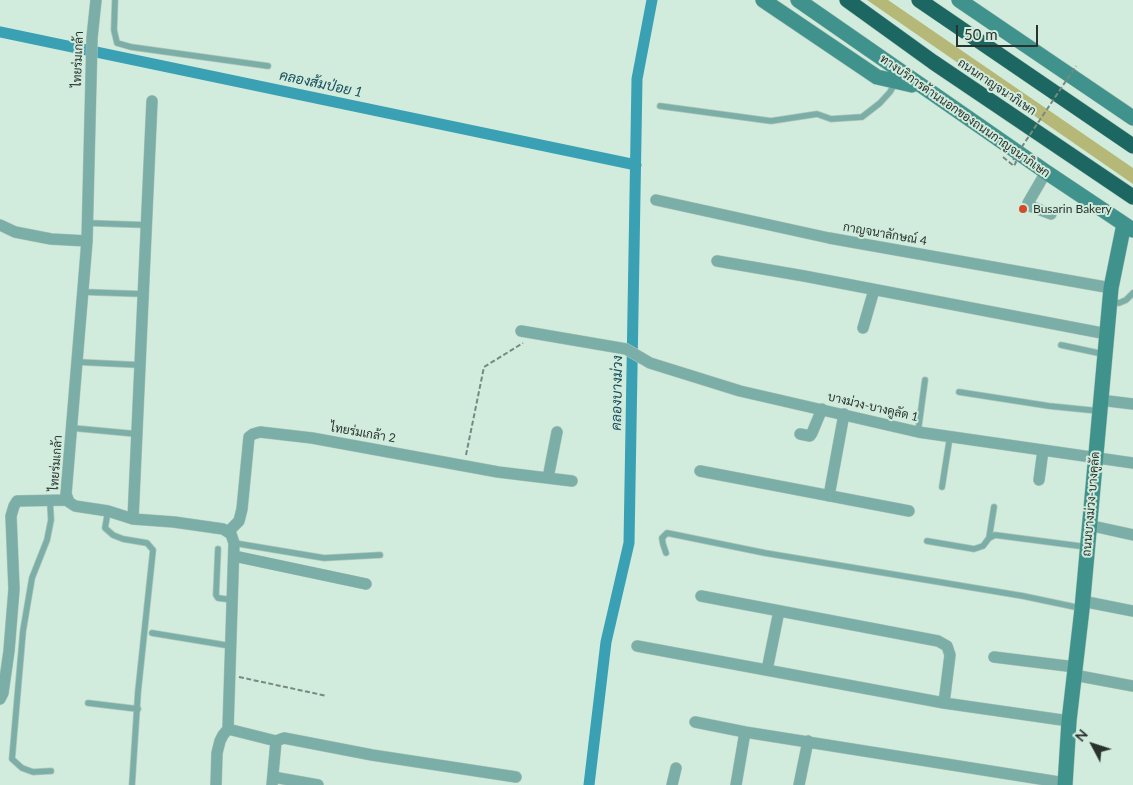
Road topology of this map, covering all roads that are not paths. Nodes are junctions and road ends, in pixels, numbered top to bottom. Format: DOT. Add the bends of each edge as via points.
graph roads {
  1 [pos="96,0"];
  2 [pos="114,0"];
  3 [pos="763,0"];
  4 [pos="798,0"];
  5 [pos="847,0"];
  6 [pos="920,0"];
  7 [pos="959,0"];
  8 [pos="268,66"];
  9 [pos="897,80"];
  10 [pos="928,90"];
  11 [pos="152,101"];
  12 [pos="660,106"];
  13 [pos="1133,118"];
  14 [pos="1133,146"];
  15 [pos="1046,172"];
  16 [pos="1133,197"];
  17 [pos="656,200"];
  18 [pos="1051,214"];
  19 [pos="87,223"];
  20 [pos="0,225"];
  21 [pos="146,225"];
  22 [pos="1128,227"];
  23 [pos="87,241"];
  24 [pos="717,261"];
  25 [pos="874,290"];
  26 [pos="83,292"];
  27 [pos="1133,293"];
  28 [pos="143,294"];
  29 [pos="1110,295"];
  30 [pos="864,328"];
  31 [pos="521,331"];
  32 [pos="1106,334"];
  33 [pos="1061,345"];
  34 [pos="1104,355"];
  35 [pos="77,362"];
  36 [pos="140,365"];
  37 [pos="925,380"];
  38 [pos="959,392"];
  39 [pos="1133,404"];
  40 [pos="1099,406"];
  41 [pos="822,409"];
  42 [pos="844,414"];
  43 [pos="72,428"];
  44 [pos="557,432"];
  45 [pos="918,432"];
  46 [pos="137,434"];
  47 [pos="800,434"];
  48 [pos="950,436"];
  49 [pos="1043,450"];
  50 [pos="1095,458"];
  51 [pos="1133,463"];
  52 [pos="700,471"];
  53 [pos="548,478"];
  54 [pos="1040,480"];
  55 [pos="572,481"];
  56 [pos="942,487"];
  57 [pos="829,496"];
  58 [pos="68,500"];
  59 [pos="50,501"];
  60 [pos="994,507"];
  61 [pos="108,511"];
  62 [pos="909,512"];
  63 [pos="133,519"];
  64 [pos="1088,525"];
  65 [pos="1133,535"];
  66 [pos="231,537"];
  67 [pos="988,538"];
  68 [pos="927,541"];
  69 [pos="1087,547"];
  70 [pos="218,549"];
  71 [pos="666,553"];
  72 [pos="380,554"];
  73 [pos="234,556"];
  74 [pos="366,584"];
  75 [pos="701,596"];
  76 [pos="233,600"];
  77 [pos="1082,605"];
  78 [pos="779,611"];
  79 [pos="1133,611"];
  80 [pos="152,634"];
  81 [pos="231,646"];
  82 [pos="637,646"];
  83 [pos="994,657"];
  84 [pos="767,670"];
  85 [pos="1074,671"];
  86 [pos="1133,686"];
  87 [pos="0,699"];
  88 [pos="88,703"];
  89 [pos="944,703"];
  90 [pos="138,709"];
  91 [pos="1069,721"];
  92 [pos="695,722"];
  93 [pos="228,729"];
  94 [pos="745,732"];
  95 [pos="276,741"];
  96 [pos="808,741"];
  97 [pos="676,768"];
  98 [pos="51,771"];
  99 [pos="516,777"];
  100 [pos="273,781"];
  101 [pos="1065,784"];
  102 [pos="132,785"];
  103 [pos="216,785"];
  104 [pos="318,785"];
  105 [pos="672,785"];
  106 [pos="736,785"];
  107 [pos="800,785"];
  1 -- 19 [label="street, ไทยร่มเกล้า" via="91,61"];
  2 -- 8 [label="lane" via="117,43"];
  3 -- 9 [label="main road" via="878,76"];
  4 -- 10 [label="main road, ทางบริการด้านนอกของถนนกาญจนาภิเษก"];
  5 -- 16 [label="highway, ถนนกาญจนาภิเษก"];
  6 -- 14 [label="highway"];
  7 -- 13 [label="main road"];
  9 -- 10 [label="main road"];
  9 -- 12 [label="lane" via="880,103 862,117 831,119 817,114 771,121"];
  10 -- 15 [label="main road, ทางบริการด้านนอกของถนนกาญจนาภิเษก"];
  11 -- 21 [label="street"];
  15 -- 18 [label="street" via="1028,203"];
  15 -- 22 [label="main road, ทางบริการด้านนอกของถนนกาญจนาภิเษก"];
  17 -- 29 [label="street, กาญจนาลักษณ์ 4"];
  19 -- 21 [label="lane"];
  19 -- 23 [label="street, ไทยร่มเกล้า"];
  20 -- 23 [label="street" via="15,232 51,239"];
  21 -- 28 [label="street"];
  22 -- 29 [label="main road, ถนนบางม่วง-บางคูลัด"];
  23 -- 26 [label="street, ไทยร่มเกล้า"];
  24 -- 25 [label="street"];
  25 -- 30 [label="street"];
  25 -- 32 [label="street"];
  26 -- 28 [label="lane"];
  26 -- 35 [label="street, ไทยร่มเกล้า"];
  27 -- 29 [label="lane" via="1119,303"];
  28 -- 36 [label="street"];
  29 -- 32 [label="main road, ถนนบางม่วง-บางคูลัด"];
  31 -- 41 [label="street, บางม่วง-บางคูลัด 1" via="626,350 650,362 740,391"];
  32 -- 34 [label="main road, ถนนบางม่วง-บางคูลัด"];
  33 -- 34 [label="lane"];
  34 -- 40 [label="main road, ถนนบางม่วง-บางคูลัด"];
  35 -- 36 [label="lane"];
  35 -- 43 [label="street, ไทยร่มเกล้า"];
  36 -- 46 [label="street"];
  37 -- 45 [label="lane"];
  38 -- 40 [label="lane" via="1050,406"];
  39 -- 40 [label="street"];
  40 -- 50 [label="main road, ถนนบางม่วง-บางคูลัด"];
  41 -- 42 [label="street, บางม่วง-บางคูลัด 1"];
  41 -- 47 [label="street" via="810,436"];
  42 -- 45 [label="street, บางม่วง-บางคูลัด 1"];
  42 -- 57 [label="street"];
  43 -- 46 [label="lane"];
  43 -- 58 [label="street, ไทยร่มเกล้า"];
  44 -- 53 [label="street"];
  45 -- 48 [label="street, บางม่วง-บางคูลัด 1"];
  46 -- 63 [label="street"];
  48 -- 49 [label="street, บางม่วง-บางคูลัด 1"];
  48 -- 56 [label="lane"];
  49 -- 50 [label="street, บางม่วง-บางคูลัด 1"];
  49 -- 54 [label="street"];
  50 -- 51 [label="street, บางม่วง-บางคูลัด 1"];
  50 -- 64 [label="main road, ถนนบางม่วง-บางคูลัด"];
  52 -- 57 [label="street"];
  53 -- 55 [label="street, ไทยร่มเกล้า 2"];
  53 -- 66 [label="street, ไทยร่มเกล้า 2" via="260,432 249,437 242,509"];
  57 -- 62 [label="street"];
  58 -- 59 [label="street"];
  58 -- 61 [label="street, ไทยร่มเกล้า" via="76,506"];
  59 -- 87 [label="street" via="17,502 14,506 14,589"];
  59 -- 98 [label="lane" via="47,540 32,578 23,631 12,759 33,772"];
  60 -- 67 [label="lane"];
  61 -- 63 [label="street, ไทยร่มเกล้า"];
  61 -- 90 [label="lane" via="105,528 113,535 147,543 153,550"];
  63 -- 66 [label="street, ไทยร่มเกล้า" via="224,530"];
  64 -- 65 [label="street"];
  64 -- 69 [label="main road, ถนนบางม่วง-บางคูลัด"];
  66 -- 72 [label="lane" via="324,558"];
  66 -- 73 [label="street"];
  67 -- 68 [label="lane" via="983,546 974,549"];
  67 -- 69 [label="lane" via="995,535"];
  69 -- 77 [label="main road, ถนนบางม่วง-บางคูลัด"];
  70 -- 76 [label="lane" via="216,595"];
  71 -- 77 [label="lane" via="662,538 667,533 765,553"];
  73 -- 74 [label="street"];
  73 -- 76 [label="street"];
  75 -- 78 [label="street"];
  76 -- 81 [label="street"];
  77 -- 79 [label="street"];
  77 -- 85 [label="main road, ถนนบางม่วง-บางคูลัด"];
  78 -- 84 [label="street"];
  78 -- 89 [label="street" via="938,641 947,646 950,655"];
  80 -- 81 [label="lane"];
  81 -- 93 [label="street"];
  82 -- 84 [label="street"];
  83 -- 85 [label="street"];
  84 -- 89 [label="street"];
  85 -- 86 [label="street"];
  85 -- 91 [label="main road, ถนนบางม่วง-บางคูลัด"];
  88 -- 90 [label="lane"];
  89 -- 91 [label="street"];
  90 -- 102 [label="lane"];
  91 -- 101 [label="main road, ถนนบางม่วง-บางคูลัด"];
  92 -- 94 [label="street"];
  93 -- 95 [label="street"];
  93 -- 103 [label="street" via="220,741"];
  94 -- 96 [label="street"];
  94 -- 106 [label="street"];
  95 -- 99 [label="street" via="284,738 372,756"];
  95 -- 100 [label="street"];
  96 -- 101 [label="street"];
  96 -- 107 [label="street"];
  97 -- 105 [label="street"];
  100 -- 104 [label="street"];
}
